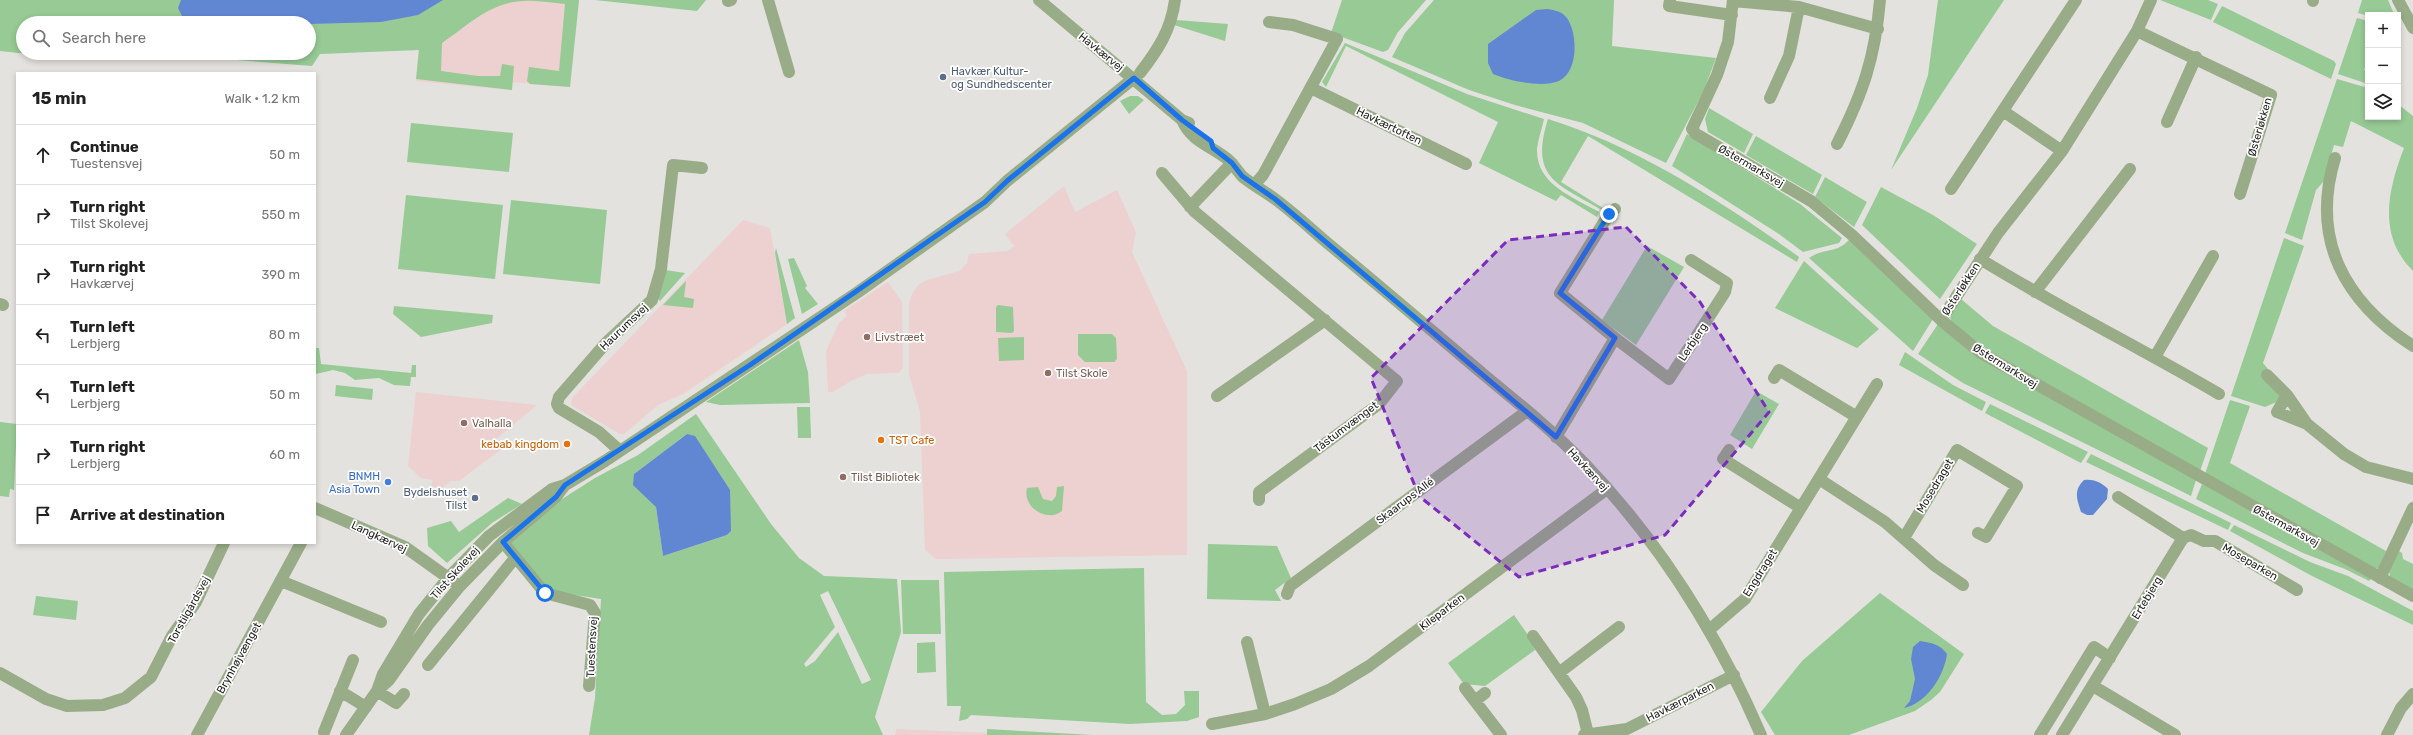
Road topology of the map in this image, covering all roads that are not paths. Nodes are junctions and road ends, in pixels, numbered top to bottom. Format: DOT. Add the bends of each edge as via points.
graph roads {
  1 [pos="768,0"];
  2 [pos="1039,0"];
  3 [pos="1175,0"];
  4 [pos="1670,0"];
  5 [pos="1880,0"];
  6 [pos="2076,0"];
  7 [pos="2151,0"];
  8 [pos="2398,0"];
  9 [pos="1733,1"];
  10 [pos="1796,5"];
  11 [pos="2400,12"];
  12 [pos="1732,15"];
  13 [pos="2401,15"];
  14 [pos="1274,19"];
  15 [pos="2413,28"];
  16 [pos="1878,29"];
  17 [pos="2137,31"];
  18 [pos="2196,57"];
  19 [pos="789,72"];
  20 [pos="1137,76"];
  21 [pos="1311,88"];
  22 [pos="1770,98"];
  23 [pos="2003,110"];
  24 [pos="2167,122"];
  25 [pos="1837,144"];
  26 [pos="2062,151"];
  27 [pos="2335,158"];
  28 [pos="1232,163"];
  29 [pos="1466,164"];
  30 [pos="702,168"];
  31 [pos="2130,169"];
  32 [pos="1162,173"];
  33 [pos="1256,183"];
  34 [pos="1951,189"];
  35 [pos="2240,194"];
  36 [pos="1190,207"];
  37 [pos="1615,209"];
  38 [pos="2213,256"];
  39 [pos="1980,259"];
  40 [pos="1691,260"];
  41 [pos="2035,292"];
  42 [pos="1325,320"];
  43 [pos="1941,320"];
  44 [pos="1615,338"];
  45 [pos="2413,346"];
  46 [pos="2155,356"];
  47 [pos="2267,375"];
  48 [pos="1774,378"];
  49 [pos="1877,384"];
  50 [pos="2219,394"];
  51 [pos="2287,395"];
  52 [pos="1217,396"];
  53 [pos="1527,410"];
  54 [pos="1857,417"];
  55 [pos="2307,424"];
  56 [pos="1556,437"];
  57 [pos="1729,450"];
  58 [pos="620,451"];
  59 [pos="1819,479"];
  60 [pos="2413,480"];
  61 [pos="565,485"];
  62 [pos="1607,489"];
  63 [pos="2118,497"];
  64 [pos="1259,500"];
  65 [pos="1801,508"];
  66 [pos="2413,509"];
  67 [pos="316,511"];
  68 [pos="1978,533"];
  69 [pos="1904,538"];
  70 [pos="2183,538"];
  71 [pos="503,542"];
  72 [pos="224,544"];
  73 [pos="300,544"];
  74 [pos="515,558"];
  75 [pos="448,578"];
  76 [pos="2380,578"];
  77 [pos="281,581"];
  78 [pos="1963,585"];
  79 [pos="460,586"];
  80 [pos="2297,590"];
  81 [pos="1287,594"];
  82 [pos="2413,596"];
  83 [pos="381,622"];
  84 [pos="1619,627"];
  85 [pos="1709,630"];
  86 [pos="1532,636"];
  87 [pos="1247,642"];
  88 [pos="2110,658"];
  89 [pos="353,660"];
  90 [pos="428,665"];
  91 [pos="1560,672"];
  92 [pos="0,673"];
  93 [pos="1734,675"];
  94 [pos="589,686"];
  95 [pos="2093,686"];
  96 [pos="1465,688"];
  97 [pos="340,690"];
  98 [pos="377,691"];
  99 [pos="1485,693"];
  100 [pos="404,694"];
  101 [pos="2413,694"];
  102 [pos="1475,701"];
  103 [pos="366,707"];
  104 [pos="1265,714"];
  105 [pos="1212,724"];
  106 [pos="324,732"];
  107 [pos="1628,732"];
  108 [pos="197,735"];
  109 [pos="346,735"];
  110 [pos="1501,735"];
  111 [pos="1586,735"];
  112 [pos="1761,735"];
  113 [pos="2040,735"];
  114 [pos="2062,735"];
  115 [pos="2175,735"];
  116 [pos="2388,735"];
  1 -- 19 [label="street"];
  2 -- 20 [label="street, Havkærvej"];
  3 -- 20 [label="street, Tilst Skolevej" via="1173,18 1166,36"];
  4 -- 12 [label="street" via="1669,6"];
  5 -- 16 [label="street"];
  6 -- 23 [label="street"];
  7 -- 17 [label="street, Østerløkken"];
  8 -- 11 [label="street"];
  9 -- 10 [label="street, Østermarksvej"];
  9 -- 12 [label="street, Østermarksvej"];
  10 -- 16 [label="street, Østermarksvej"];
  10 -- 22 [label="street" via="1789,56"];
  12 -- 43 [label="street, Østermarksvej" via="1728,42 1717,75 1692,129 1696,134 1811,201 1852,234"];
  13 -- 15 [label="street"];
  14 -- 21 [label="street" via="1337,39"];
  16 -- 25 [label="street" via="1865,84"];
  17 -- 18 [label="street, Østerløkken"];
  17 -- 26 [label="street, Østerløkken"];
  18 -- 24 [label="street"];
  18 -- 35 [label="street, Østerløkken" via="2271,95"];
  20 -- 28 [label="street, Havkærvej" via="1182,120 1211,141 1213,148"];
  20 -- 58 [label="street, Tilst Skolevej" via="1007,181 985,202 858,292"];
  21 -- 29 [label="street, Havkærtoften"];
  21 -- 33 [label="street"];
  23 -- 26 [label="street"];
  23 -- 34 [label="street"];
  26 -- 39 [label="street, Østerløkken"];
  27 -- 45 [label="street" via="2328,181 2327,222 2339,271 2382,324"];
  28 -- 33 [label="street, Havkærvej" via="1246,170"];
  28 -- 36 [label="street"];
  30 -- 58 [label="street, Haurumsvej" via="673,165 661,269 652,300 598,352 559,398 557,404 559,408 599,432"];
  31 -- 41 [label="street"];
  32 -- 36 [label="street, Tåstumvænget"];
  33 -- 53 [label="street, Havkærvej"];
  36 -- 42 [label="street, Tåstumvænget"];
  37 -- 44 [label="street, Lerbjerg" via="1609,214 1560,293"];
  38 -- 46 [label="street"];
  39 -- 41 [label="street, Østerløkken"];
  39 -- 43 [label="street, Østerløkken"];
  40 -- 44 [label="street, Lerbjerg" via="1727,282 1725,292 1669,379"];
  41 -- 46 [label="street, Østerløkken"];
  42 -- 52 [label="street"];
  42 -- 64 [label="street, Tåstumvænget" via="1397,381 1388,394 1370,411 1259,492"];
  43 -- 76 [label="street, Østermarksvej" via="1981,353 2005,368"];
  44 -- 56 [label="street"];
  46 -- 50 [label="street, Østerløkken"];
  47 -- 51 [label="street"];
  48 -- 54 [label="street" via="1779,370"];
  49 -- 54 [label="street, Engdraget"];
  51 -- 55 [label="street"];
  51 -- 55 [label="street" via="2277,412"];
  53 -- 56 [label="street, Havkærvej"];
  53 -- 81 [label="street, Skaarups Allé" via="1290,586"];
  54 -- 59 [label="street, Engdraget"];
  55 -- 60 [label="street" via="2344,454 2366,467"];
  56 -- 62 [label="street, Havkærvej"];
  57 -- 65 [label="street" via="1723,459"];
  58 -- 61 [label="street, Tilst Skolevej"];
  59 -- 65 [label="street, Engdraget"];
  59 -- 69 [label="street" via="1885,522"];
  61 -- 71 [label="street, Tilst Skolevej" via="556,497"];
  61 -- 75 [label="street, Tilst Skolevej" via="552,489 519,512 489,536"];
  62 -- 85 [label="street, Havkærvej" via="1676,577"];
  62 -- 104 [label="street, Kileparken" via="1369,666 1331,689"];
  63 -- 70 [label="street, Moseparken"];
  65 -- 85 [label="street, Engdraget" via="1745,598"];
  66 -- 76 [label="street"];
  67 -- 75 [label="street, Langkærvej" via="405,548"];
  68 -- 69 [label="street, Mosedraget" via="1986,537 2017,486 1957,450"];
  69 -- 78 [label="street" via="1934,565"];
  70 -- 80 [label="street, Moseparken" via="2191,535 2204,541 2216,541"];
  70 -- 88 [label="street, Ertebjerg"];
  71 -- 74 [label="street, Tuestensvej"];
  71 -- 79 [label="street, Tilst Skolevej"];
  72 -- 92 [label="street, Torstilgårdsvej" via="196,602 172,636 151,677 125,698 103,705 67,706 46,699"];
  73 -- 77 [label="street, Brynhøjvænget"];
  74 -- 90 [label="street"];
  74 -- 94 [label="street, Tuestensvej" via="545,593 590,605 595,613"];
  75 -- 79 [label="street, Langkærvej"];
  75 -- 98 [label="street, Tilst Skolevej" via="419,614 383,674"];
  76 -- 82 [label="street, Østermarksvej"];
  77 -- 83 [label="street"];
  77 -- 108 [label="street, Brynhøjvænget"];
  79 -- 98 [label="street, Tilst Skolevej" via="428,625 389,680"];
  84 -- 91 [label="street"];
  85 -- 93 [label="street, Havkærvej"];
  86 -- 91 [label="street, Havkærparken"];
  87 -- 104 [label="street"];
  88 -- 95 [label="street, Ertebjerg"];
  88 -- 113 [label="street" via="2094,648"];
  89 -- 97 [label="street"];
  91 -- 111 [label="street, Havkærparken" via="1582,710"];
  93 -- 107 [label="street, Havkærparken"];
  93 -- 112 [label="street, Havkærvej"];
  95 -- 114 [label="street, Ertebjerg"];
  95 -- 115 [label="street"];
  96 -- 102 [label="street"];
  97 -- 103 [label="street"];
  97 -- 106 [label="street"];
  98 -- 100 [label="street" via="396,703"];
  98 -- 103 [label="street, Tilst Skolevej"];
  99 -- 102 [label="street"];
  101 -- 116 [label="street" via="2401,708"];
  102 -- 110 [label="street"];
  103 -- 109 [label="street, Tilst Skolevej"];
  104 -- 105 [label="street, Kileparken"];
  107 -- 111 [label="street, Havkærparken"];
}
